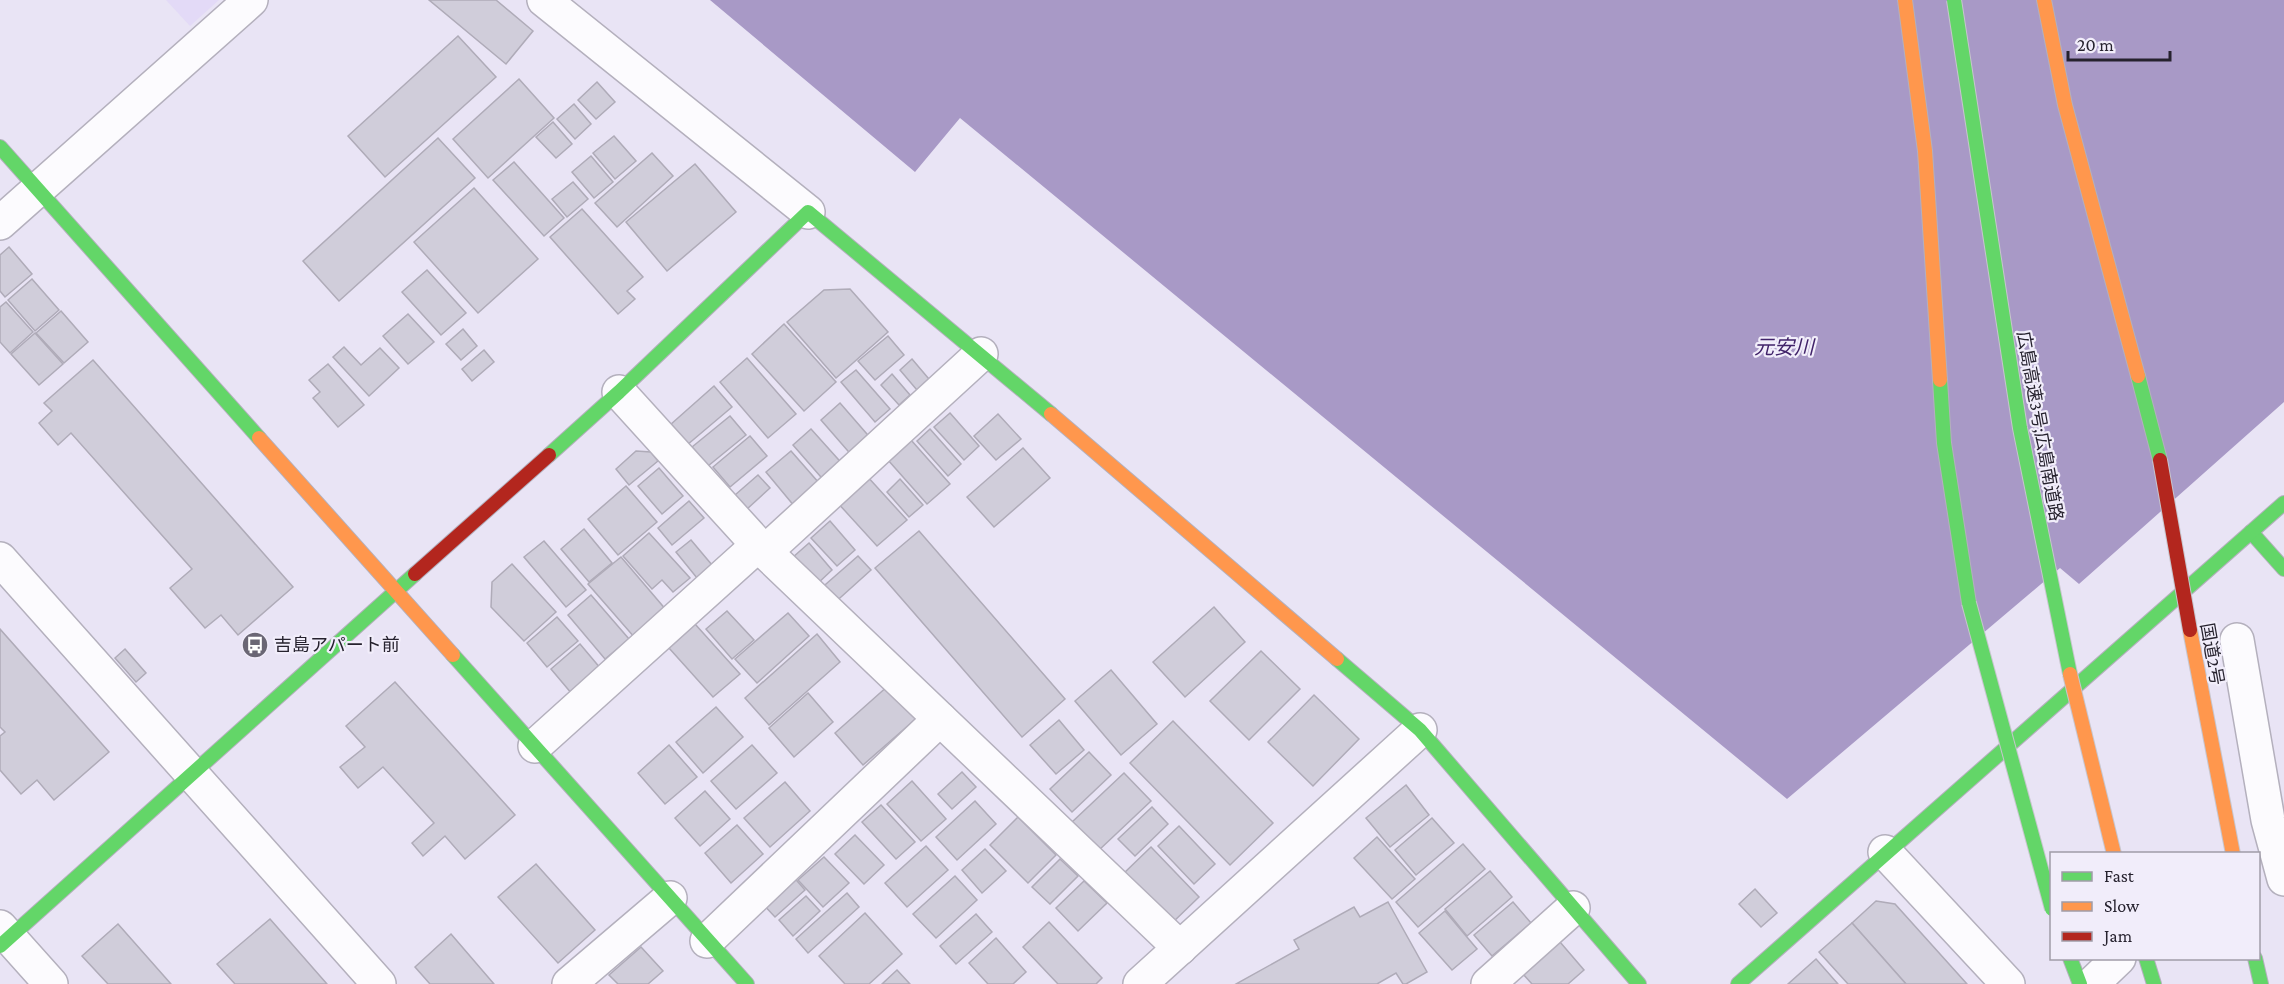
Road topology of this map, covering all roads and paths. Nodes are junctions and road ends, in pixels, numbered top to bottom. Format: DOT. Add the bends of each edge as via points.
graph roads {
  1 [pos="251,0"];
  2 [pos="544,0"];
  3 [pos="1905,0"];
  4 [pos="1954,0"];
  5 [pos="2044,0"];
  6 [pos="0,147"];
  7 [pos="38,189"];
  8 [pos="808,212"];
  9 [pos="0,223"];
  10 [pos="981,354"];
  11 [pos="619,392"];
  12 [pos="2284,503"];
  13 [pos="2251,532"];
  14 [pos="762,548"];
  15 [pos="0,559"];
  16 [pos="2284,569"];
  17 [pos="396,593"];
  18 [pos="2237,640"];
  19 [pos="940,719"];
  20 [pos="1420,730"];
  21 [pos="535,746"];
  22 [pos="192,775"];
  23 [pos="2276,813"];
  24 [pos="1885,852"];
  25 [pos="2114,852"];
  26 [pos="2233,852"];
  27 [pos="2235,852"];
  28 [pos="2284,879"];
  29 [pos="670,898"];
  30 [pos="2050,902"];
  31 [pos="1573,908"];
  32 [pos="3,937"];
  33 [pos="707,941"];
  34 [pos="1180,948"];
  35 [pos="2071,960"];
  36 [pos="2117,960"];
  37 [pos="2147,960"];
  38 [pos="2255,960"];
  39 [pos="51,984"];
  40 [pos="379,984"];
  41 [pos="569,984"];
  42 [pos="747,984"];
  43 [pos="1140,984"];
  44 [pos="1488,984"];
  45 [pos="1640,984"];
  46 [pos="1738,984"];
  47 [pos="2008,984"];
  48 [pos="2080,984"];
  49 [pos="2092,984"];
  50 [pos="2154,984"];
  51 [pos="2261,984"];
  1 -- 7 [label="street"];
  2 -- 8 [label="street"];
  3 -- 30 [label="main road, bridge" via="1925,151 1944,443 1969,603"];
  4 -- 25 [label="main road, 広島高速3号;広島南道路, bridge" via="2020,428 2061,636"];
  5 -- 26 [label="main road, 国道2号, bridge" via="2065,105 2160,460"];
  6 -- 7 [label="main road"];
  7 -- 9 [label="street"];
  7 -- 17 [label="main road"];
  8 -- 10 [label="main road"];
  8 -- 11 [label="main road"];
  10 -- 14 [label="street"];
  10 -- 20 [label="main road"];
  11 -- 14 [label="street"];
  11 -- 17 [label="main road"];
  12 -- 13 [label="main road"];
  13 -- 16 [label="main road"];
  13 -- 24 [label="main road"];
  14 -- 19 [label="street"];
  14 -- 21 [label="street"];
  15 -- 22 [label="street"];
  17 -- 21 [label="main road"];
  17 -- 22 [label="main road"];
  18 -- 23 [label="street"];
  19 -- 33 [label="street"];
  19 -- 34 [label="street"];
  20 -- 31 [label="main road"];
  20 -- 34 [label="street"];
  21 -- 29 [label="main road"];
  22 -- 32 [label="main road"];
  22 -- 40 [label="street"];
  23 -- 27 [label="street"];
  23 -- 28 [label="street"];
  24 -- 46 [label="main road"];
  24 -- 47 [label="street"];
  29 -- 33 [label="main road"];
  29 -- 41 [label="street"];
  31 -- 44 [label="street"];
  31 -- 45 [label="main road"];
  32 -- 39 [label="street"];
  33 -- 42 [label="main road"];
  34 -- 43 [label="street"];
  35 -- 48 [label="main road"];
  36 -- 49 [label="street"];
  37 -- 50 [label="main road"];
  38 -- 51 [label="main road"];
}
